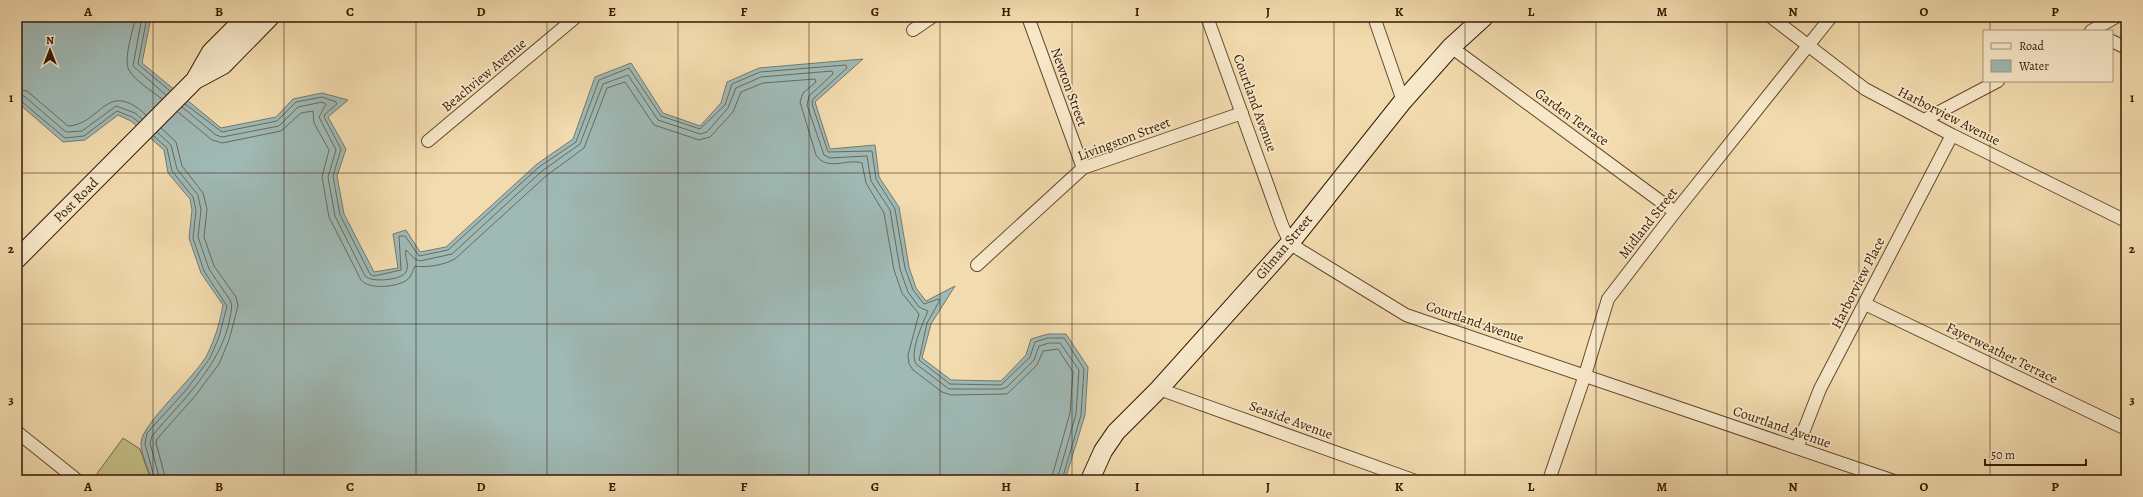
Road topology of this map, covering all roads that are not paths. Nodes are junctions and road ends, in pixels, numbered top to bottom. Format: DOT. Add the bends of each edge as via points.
graph roads {
  1 [pos="246,17"];
  2 [pos="270,17"];
  3 [pos="576,17"];
  4 [pos="932,17"];
  5 [pos="1028,17"];
  6 [pos="1207,17"];
  7 [pos="1374,17"];
  8 [pos="1484,17"];
  9 [pos="1771,17"];
  10 [pos="1831,17"];
  11 [pos="2116,17"];
  12 [pos="913,30"];
  13 [pos="2094,30"];
  14 [pos="2113,42"];
  15 [pos="1808,45"];
  16 [pos="1451,47"];
  17 [pos="2126,48"];
  18 [pos="1996,82"];
  19 [pos="191,84"];
  20 [pos="1403,101"];
  21 [pos="1242,113"];
  22 [pos="1924,120"];
  23 [pos="1952,135"];
  24 [pos="428,141"];
  25 [pos="1083,168"];
  26 [pos="1675,212"];
  27 [pos="2126,221"];
  28 [pos="1290,243"];
  29 [pos="17,259"];
  30 [pos="977,266"];
  31 [pos="1865,304"];
  32 [pos="1585,375"];
  33 [pos="1159,389"];
  34 [pos="2126,429"];
  35 [pos="17,432"];
  36 [pos="1798,448"];
  37 [pos="77,480"];
  38 [pos="1090,480"];
  39 [pos="1413,480"];
  40 [pos="1549,480"];
  41 [pos="1891,480"];
  1 -- 19 [label="street" via="211,52"];
  2 -- 19 [label="street" via="223,65"];
  3 -- 24 [label="street, Beachview Avenue"];
  4 -- 12 [label="street"];
  5 -- 25 [label="street, Newton Street"];
  6 -- 21 [label="street, Courtland Avenue"];
  7 -- 20 [label="street"];
  8 -- 16 [label="street, Gilman Street"];
  9 -- 15 [label="street, Harborview Avenue"];
  10 -- 15 [label="street, Midland Street"];
  11 -- 13 [label="street"];
  14 -- 17 [label="street"];
  15 -- 22 [label="street, Harborview Avenue" via="1865,89"];
  15 -- 26 [label="street, Midland Street"];
  16 -- 20 [label="street, Gilman Street"];
  16 -- 26 [label="street, Garden Terrace"];
  18 -- 22 [label="street"];
  19 -- 29 [label="street, Post Road"];
  20 -- 28 [label="street, Gilman Street"];
  21 -- 25 [label="street, Livingston Street"];
  21 -- 28 [label="street, Courtland Avenue"];
  22 -- 23 [label="street, Harborview Avenue"];
  23 -- 27 [label="street, Harborview Avenue"];
  23 -- 31 [label="street, Harborview Place"];
  25 -- 30 [label="street, Livingston Street"];
  26 -- 32 [label="street, Midland Street" via="1608,299"];
  28 -- 32 [label="street, Courtland Avenue" via="1406,315"];
  28 -- 33 [label="street, Gilman Street"];
  31 -- 34 [label="street, Fayerweather Terrace"];
  31 -- 36 [label="street, Harborview Place" via="1820,389"];
  32 -- 36 [label="street, Courtland Avenue"];
  32 -- 40 [label="street, Midland Street"];
  33 -- 38 [label="street, Gilman Street" via="1116,432 1103,451"];
  33 -- 39 [label="street, Seaside Avenue"];
  35 -- 37 [label="street"];
  36 -- 41 [label="street, Courtland Avenue"];
}
